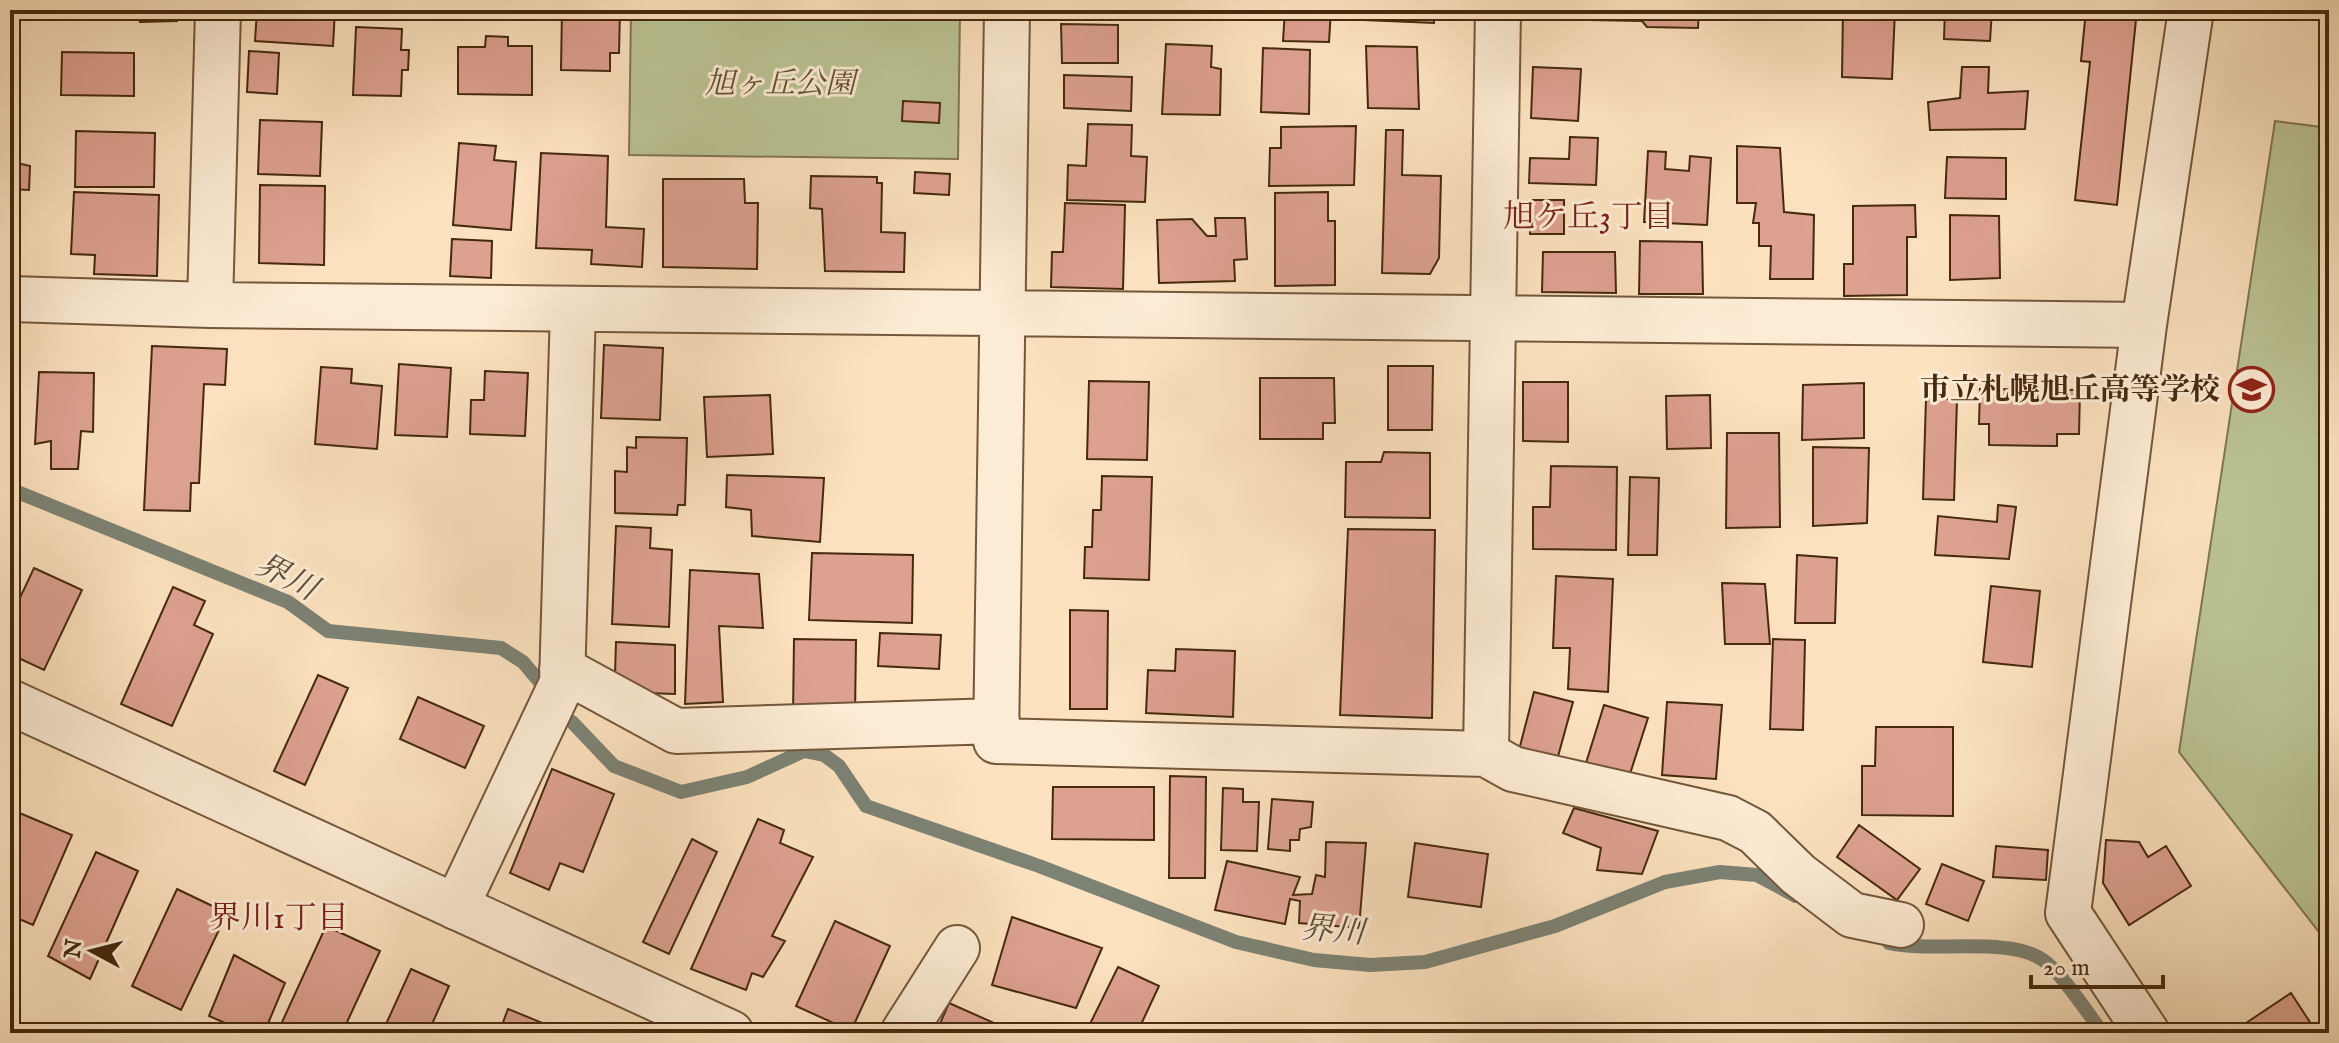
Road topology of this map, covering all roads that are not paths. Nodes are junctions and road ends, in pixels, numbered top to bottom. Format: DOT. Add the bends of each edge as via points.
graph roads {
  1 [pos="218,10"];
  2 [pos="1007,10"];
  3 [pos="1498,10"];
  4 [pos="2191,10"];
  5 [pos="10,299"];
  6 [pos="210,305"];
  7 [pos="573,309"];
  8 [pos="1003,314"];
  9 [pos="1493,318"];
  10 [pos="2144,325"];
  11 [pos="562,669"];
  12 [pos="10,702"];
  13 [pos="997,721"];
  14 [pos="1486,754"];
  15 [pos="456,907"];
  16 [pos="1901,925"];
  17 [pos="957,948"];
  18 [pos="731,1033"];
  19 [pos="903,1033"];
  20 [pos="2147,1033"];
  1 -- 6 [label="street"];
  2 -- 8 [label="street"];
  3 -- 9 [label="street"];
  4 -- 10 [label="street"];
  5 -- 6 [label="street"];
  6 -- 7 [label="street"];
  7 -- 8 [label="street"];
  7 -- 11 [label="street"];
  8 -- 9 [label="street"];
  8 -- 13 [label="street"];
  9 -- 10 [label="street"];
  9 -- 14 [label="street"];
  10 -- 20 [label="street" via="2068,913"];
  11 -- 13 [label="street" via="676,731"];
  11 -- 15 [label="street" via="562,683"];
  12 -- 15 [label="street"];
  13 -- 14 [label="street" via="996,741"];
  14 -- 16 [label="street" via="1513,769 1728,818 1755,832 1852,915"];
  15 -- 18 [label="street"];
  17 -- 19 [label="street"];
}
